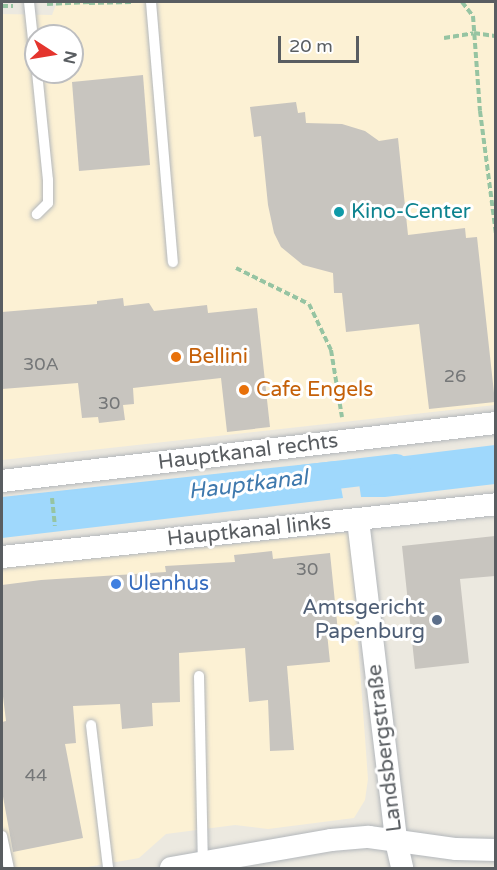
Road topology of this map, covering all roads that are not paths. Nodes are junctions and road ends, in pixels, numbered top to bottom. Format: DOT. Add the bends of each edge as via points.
graph roads {
  1 [pos="29,2"];
  2 [pos="151,2"];
  3 [pos="31,24"];
  4 [pos="38,84"];
  5 [pos="37,214"];
  6 [pos="173,262"];
  7 [pos="495,423"];
  8 [pos="2,481"];
  9 [pos="495,504"];
  10 [pos="358,520"];
  11 [pos="2,557"];
  12 [pos="199,676"];
  13 [pos="92,725"];
  14 [pos="2,836"];
  15 [pos="396,841"];
  16 [pos="495,850"];
  17 [pos="203,862"];
  18 [pos="9,868"];
  19 [pos="108,868"];
  20 [pos="171,868"];
  21 [pos="402,868"];
  1 -- 3 [label="lane"];
  2 -- 6 [label="lane"];
  4 -- 5 [label="lane" via="48,203"];
  7 -- 8 [label="street, Hauptkanal rechts"];
  9 -- 10 [label="street, Hauptkanal links"];
  10 -- 11 [label="street, Hauptkanal links"];
  10 -- 15 [label="street, Landsbergstraße"];
  12 -- 17 [label="lane"];
  13 -- 19 [label="lane"];
  14 -- 18 [label="lane"];
  15 -- 16 [label="street"];
  15 -- 17 [label="street" via="369,837 331,840"];
  15 -- 21 [label="street, Landsbergstraße"];
  17 -- 20 [label="street"];
}
